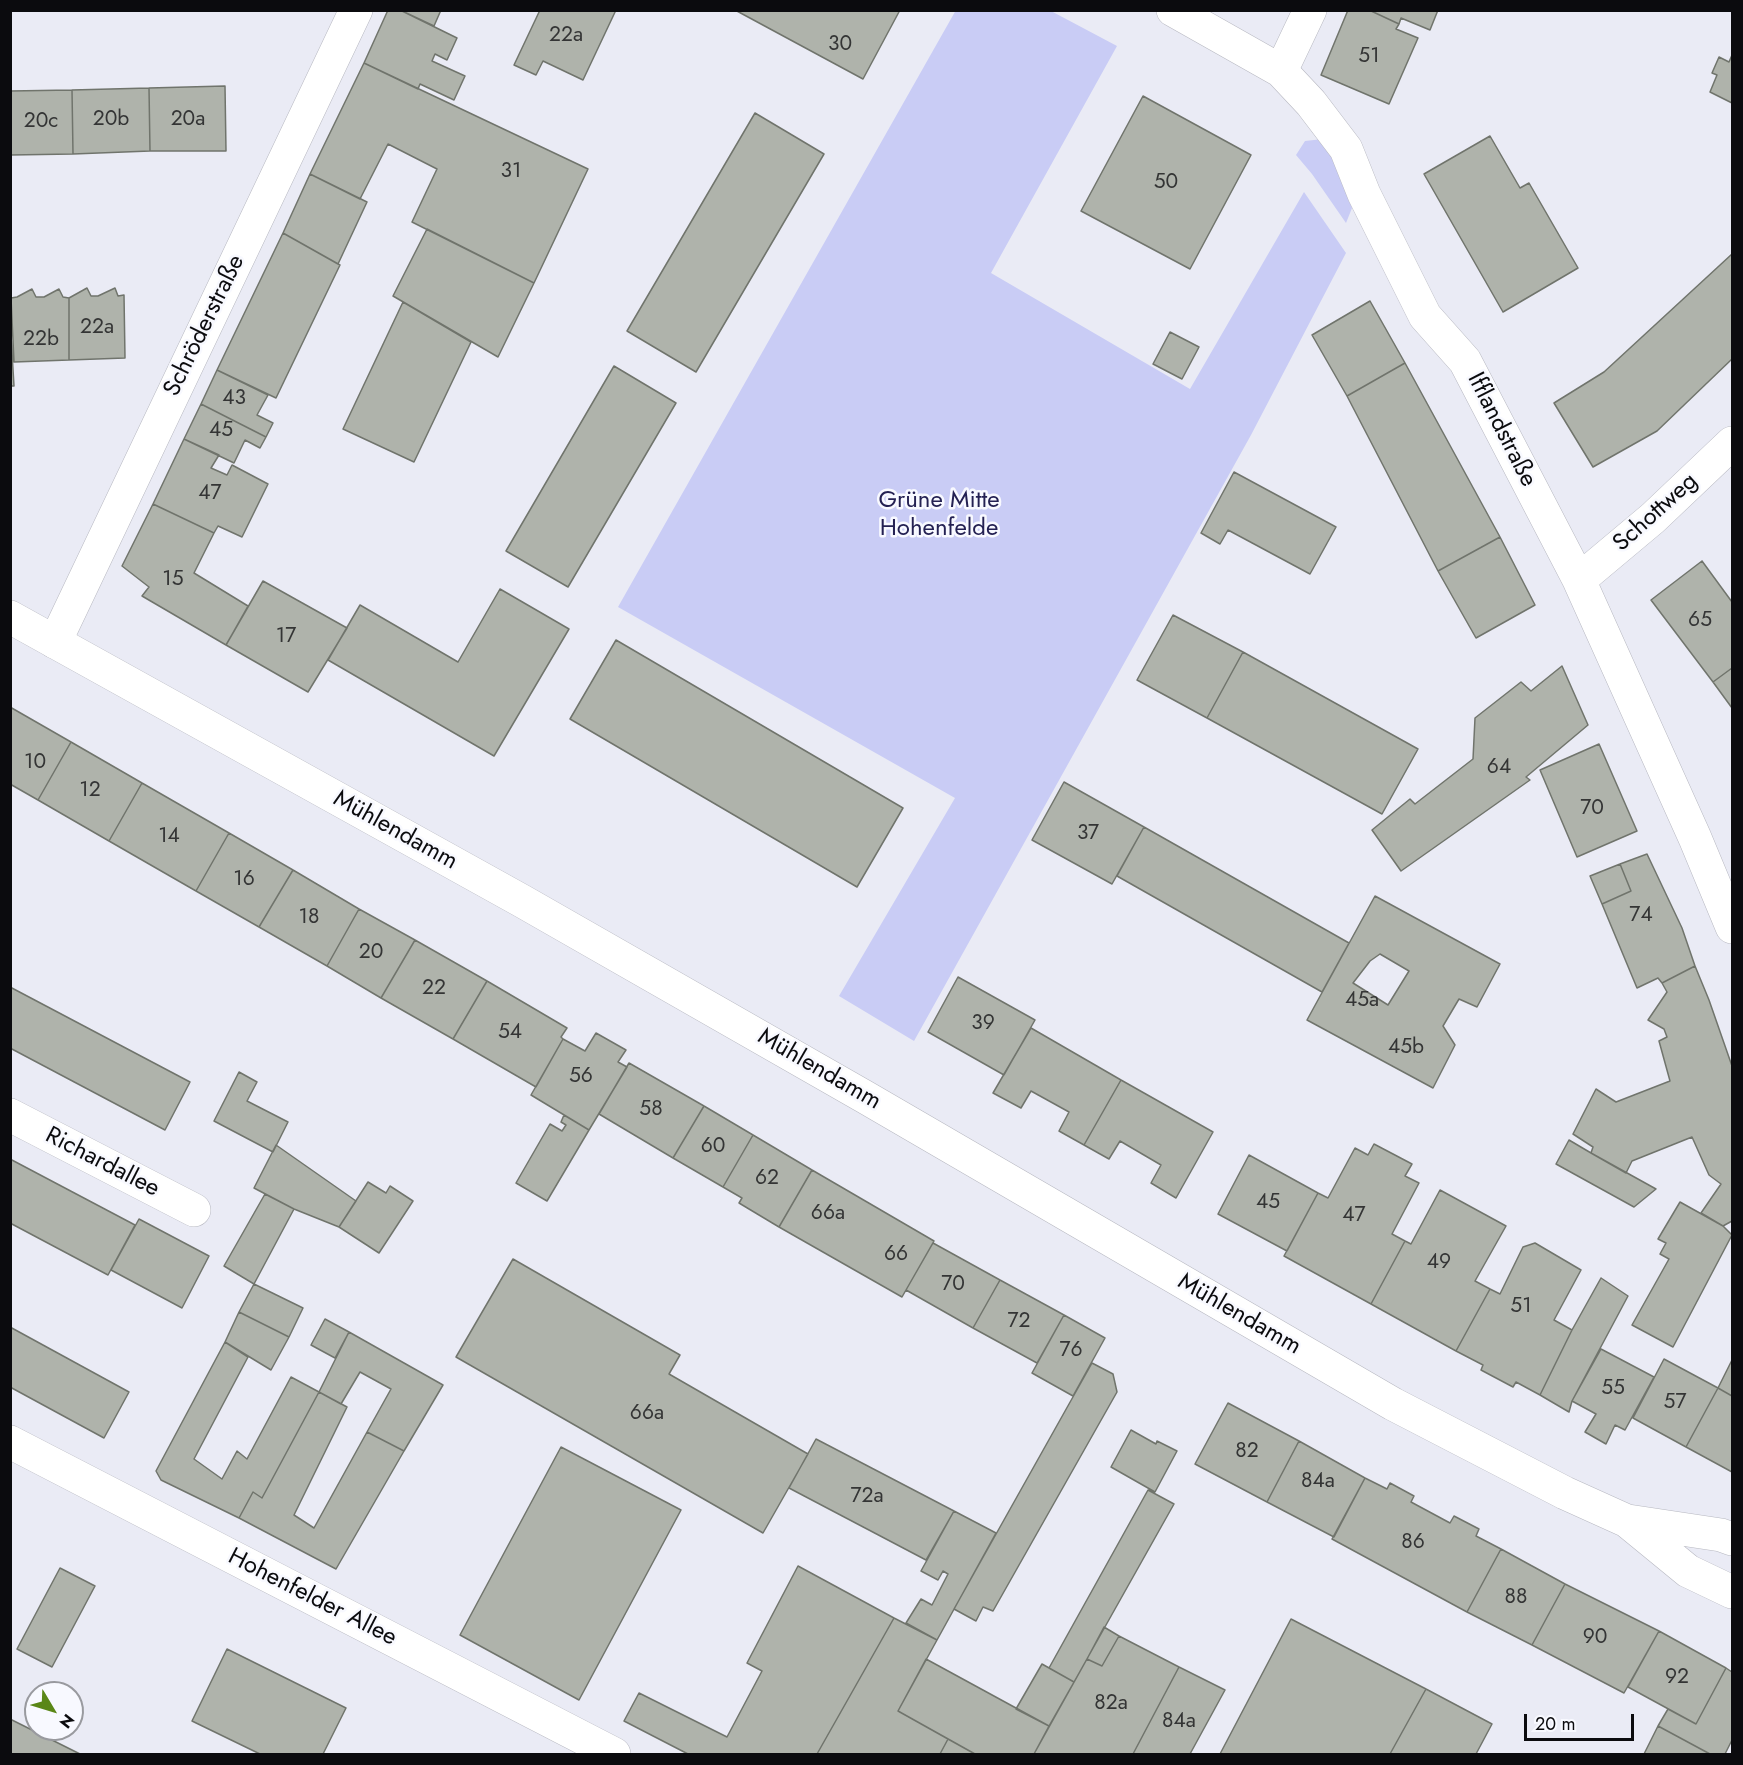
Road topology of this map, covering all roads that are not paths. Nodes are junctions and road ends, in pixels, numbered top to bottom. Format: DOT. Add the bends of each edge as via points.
graph roads {
  1 [pos="356,10"];
  2 [pos="1173,10"];
  3 [pos="1310,10"];
  4 [pos="1281,70"];
  5 [pos="1732,443"];
  6 [pos="1579,580"];
  7 [pos="10,617"];
  8 [pos="55,642"];
  9 [pos="1732,927"];
  10 [pos="10,1115"];
  11 [pos="194,1210"];
  12 [pos="10,1442"];
  13 [pos="1627,1521"];
  14 [pos="1732,1539"];
  15 [pos="1732,1592"];
  16 [pos="614,1755"];
  1 -- 8 [label="street, Schröderstraße"];
  2 -- 4 [label="street, Ifflandstraße"];
  3 -- 4 [label="street"];
  4 -- 6 [label="street, Ifflandstraße" via="1346,149 1425,316 1465,361"];
  5 -- 6 [label="street, Schottweg" via="1653,518"];
  6 -- 9 [label="street, Ifflandstraße"];
  7 -- 8 [label="street, Mühlendamm"];
  8 -- 13 [label="street, Mühlendamm" via="522,901 1393,1404"];
  10 -- 11 [label="street, Richardallee"];
  12 -- 16 [label="street, Hohenfelder Allee"];
  13 -- 14 [label="street, Mühlendamm"];
  13 -- 15 [label="street, Mühlendamm" via="1688,1571"];
}
